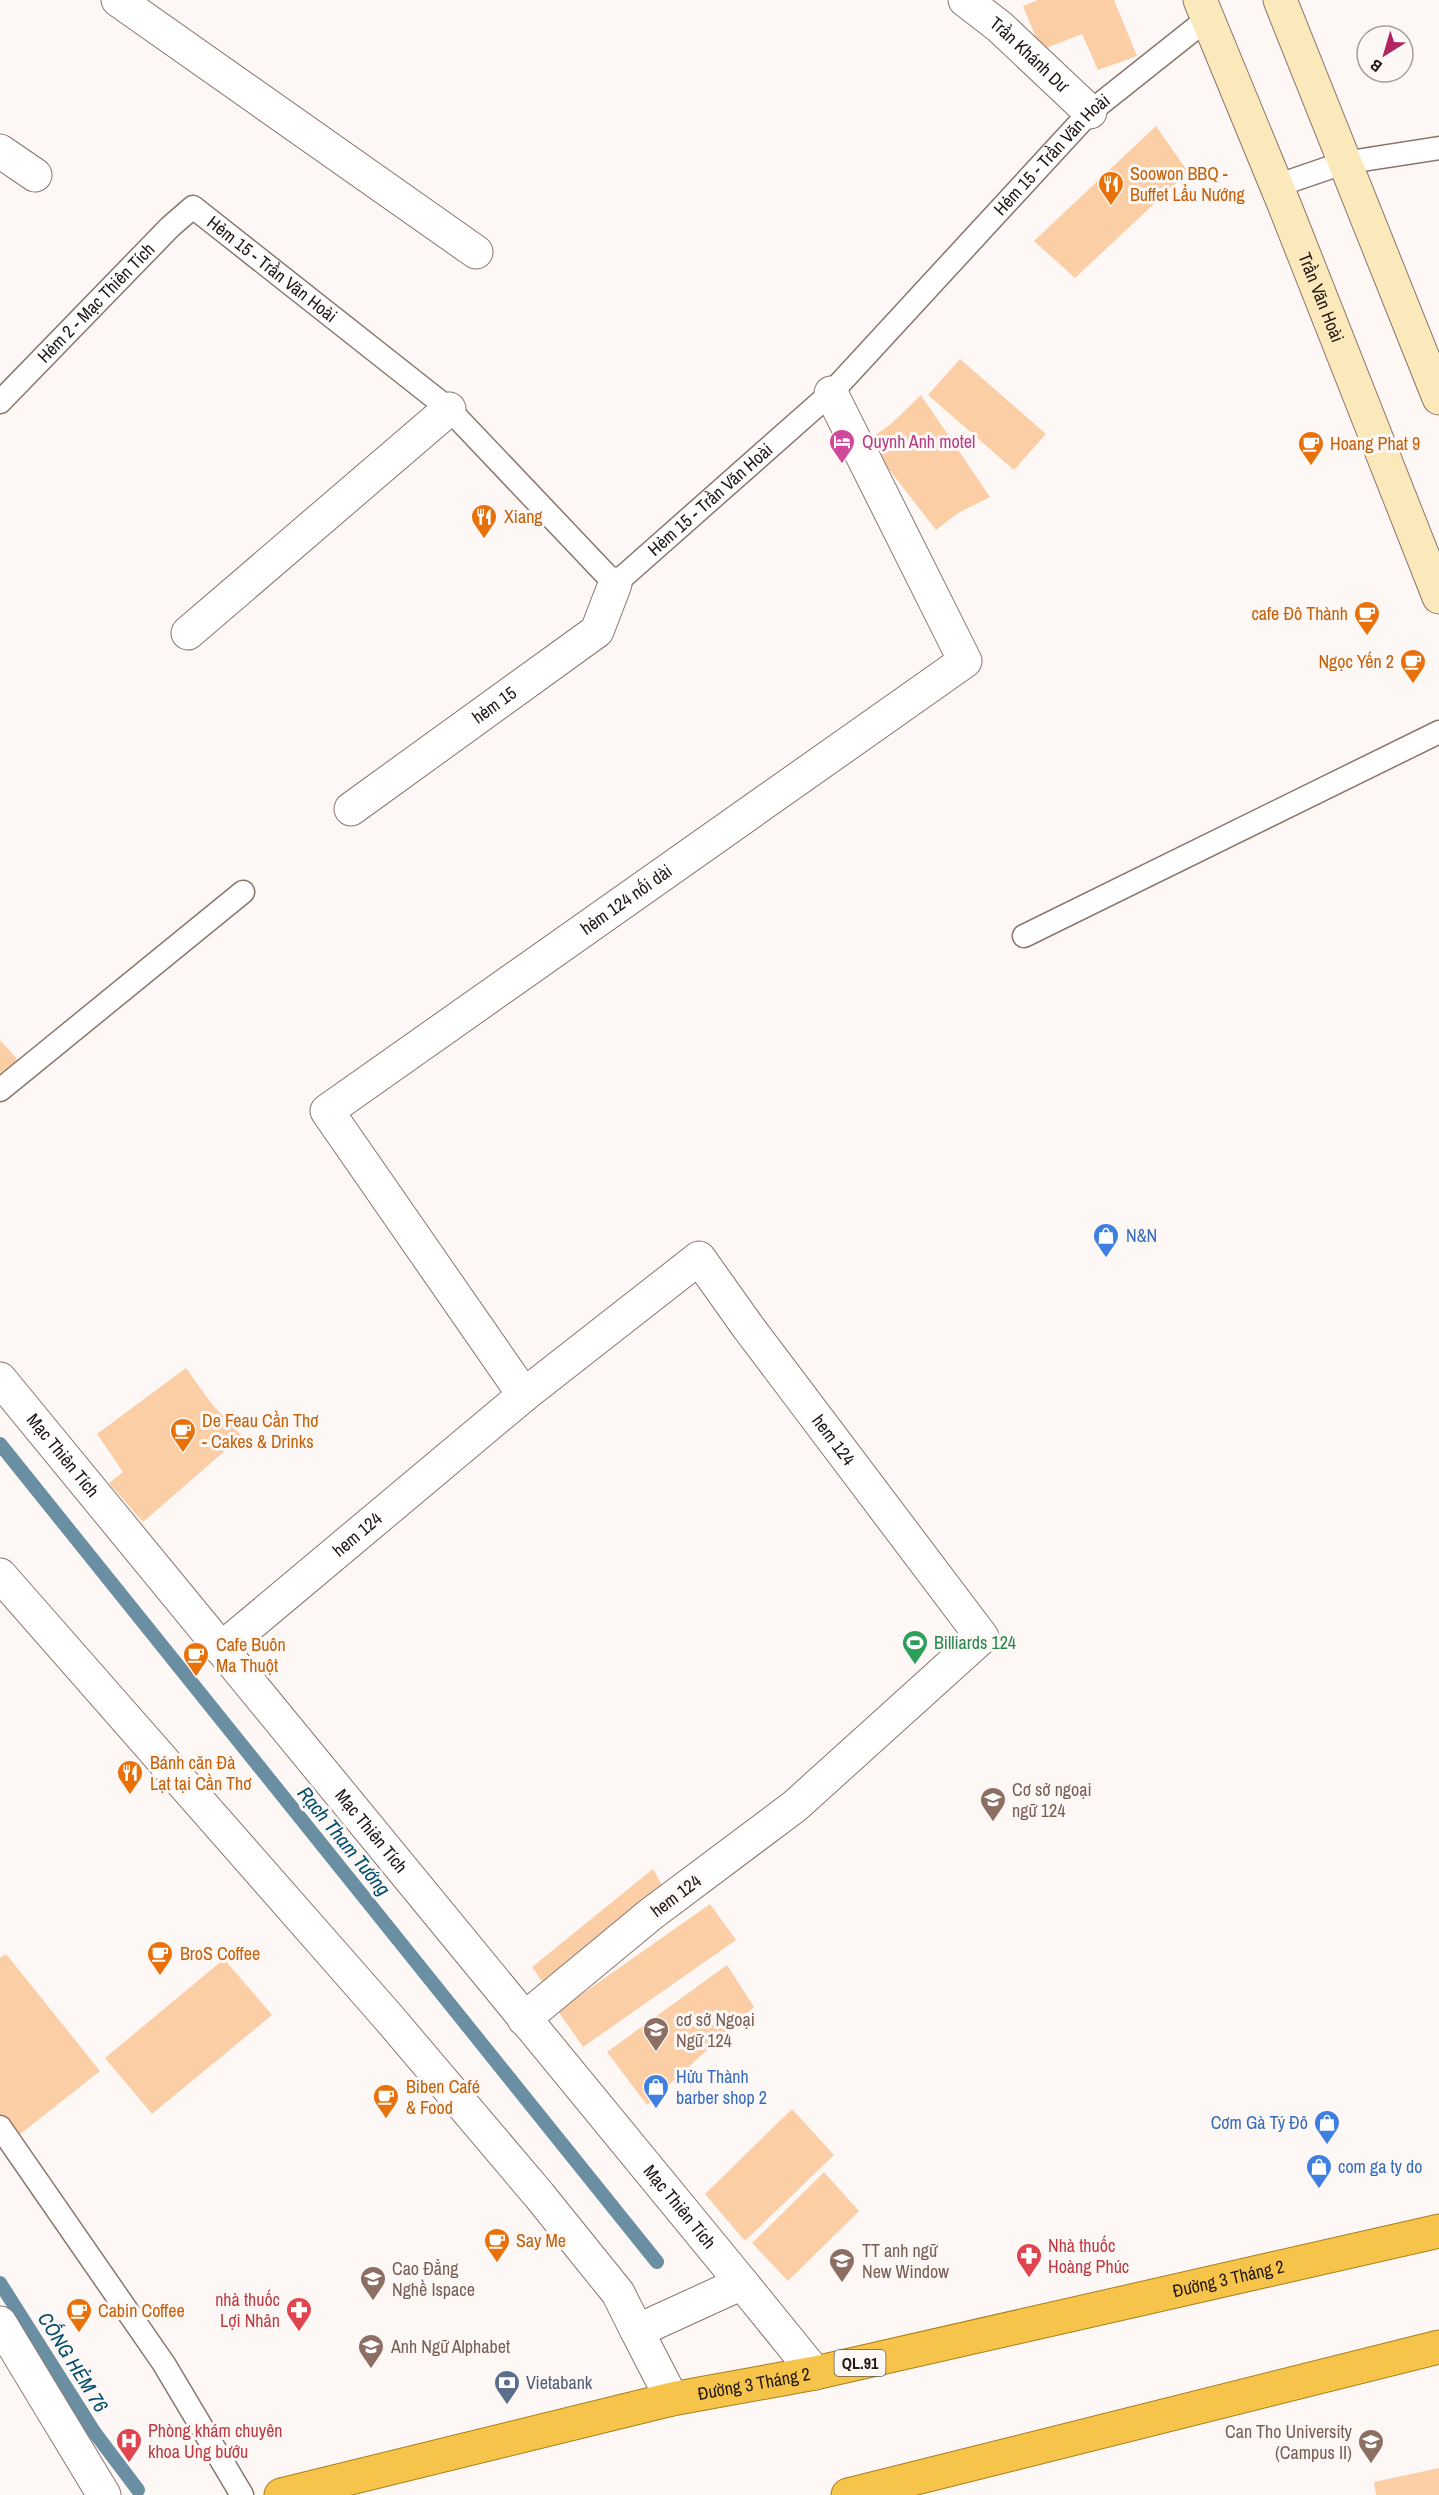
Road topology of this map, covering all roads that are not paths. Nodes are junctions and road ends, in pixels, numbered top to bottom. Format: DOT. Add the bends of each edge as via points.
graph roads {
  1 [pos="118,0"];
  2 [pos="965,0"];
  3 [pos="1280,0"];
  4 [pos="1203,9"];
  5 [pos="1090,112"];
  6 [pos="1439,148"];
  7 [pos="0,151"];
  8 [pos="1343,163"];
  9 [pos="35,175"];
  10 [pos="1276,186"];
  11 [pos="193,207"];
  12 [pos="476,252"];
  13 [pos="831,393"];
  14 [pos="1439,398"];
  15 [pos="0,402"];
  16 [pos="449,409"];
  17 [pos="615,584"];
  18 [pos="1439,597"];
  19 [pos="188,633"];
  20 [pos="1439,732"];
  21 [pos="351,809"];
  22 [pos="243,892"];
  23 [pos="1024,936"];
  24 [pos="0,1090"];
  25 [pos="0,1379"];
  26 [pos="524,1395"];
  27 [pos="0,1575"];
  28 [pos="221,1649"];
  29 [pos="524,2019"];
  30 [pos="0,2127"];
  31 [pos="1439,2231"];
  32 [pos="742,2283"];
  33 [pos="0,2323"];
  34 [pos="637,2331"];
  35 [pos="1439,2347"];
  36 [pos="814,2373"];
  37 [pos="672,2399"];
  38 [pos="104,2495"];
  39 [pos="242,2495"];
  40 [pos="281,2495"];
  41 [pos="848,2495"];
  1 -- 12 [label="street"];
  2 -- 5 [label="street, Trần Khánh Dư" via="1000,27"];
  3 -- 8 [label="main road"];
  4 -- 5 [label="lane, Hẻm 15 - Trần Văn Hoài"];
  4 -- 10 [label="main road, Trần Văn Hoài"];
  5 -- 13 [label="lane, Hẻm 15 - Trần Văn Hoài"];
  6 -- 8 [label="lane"];
  7 -- 9 [label="street"];
  8 -- 10 [label="lane"];
  8 -- 14 [label="main road"];
  10 -- 18 [label="main road, Trần Văn Hoài"];
  11 -- 15 [label="lane, Hẻm 2 - Mạc Thiên Tích"];
  11 -- 16 [label="lane, Hẻm 15 - Trần Văn Hoài"];
  13 -- 17 [label="lane, Hẻm 15 - Trần Văn Hoài"];
  13 -- 26 [label="street, hẻm 124 nối dài" via="965,661 327,1111"];
  16 -- 17 [label="lane, Hẻm 15 - Trần Văn Hoài"];
  16 -- 19 [label="street"];
  17 -- 21 [label="street, hẻm 15" via="597,631"];
  20 -- 23 [label="lane"];
  22 -- 24 [label="lane"];
  25 -- 28 [label="street, Mạc Thiên Tích"];
  26 -- 28 [label="street, hem 124"];
  26 -- 29 [label="street, hem 124" via="699,1258 982,1636 795,1806 651,1914"];
  27 -- 34 [label="street" via="539,2195 618,2292"];
  28 -- 29 [label="street, Mạc Thiên Tích"];
  29 -- 32 [label="street, Mạc Thiên Tích"];
  30 -- 39 [label="lane" via="164,2364"];
  31 -- 36 [label="highway, Đường 3 Tháng 2 / QL.91"];
  32 -- 34 [label="street"];
  32 -- 36 [label="street, Mạc Thiên Tích"];
  33 -- 38 [label="street"];
  34 -- 37 [label="street"];
  35 -- 41 [label="highway"];
  36 -- 37 [label="highway, Đường 3 Tháng 2 / QL.91"];
  37 -- 40 [label="highway, Đường 3 Tháng 2 / QL.91"];
}
